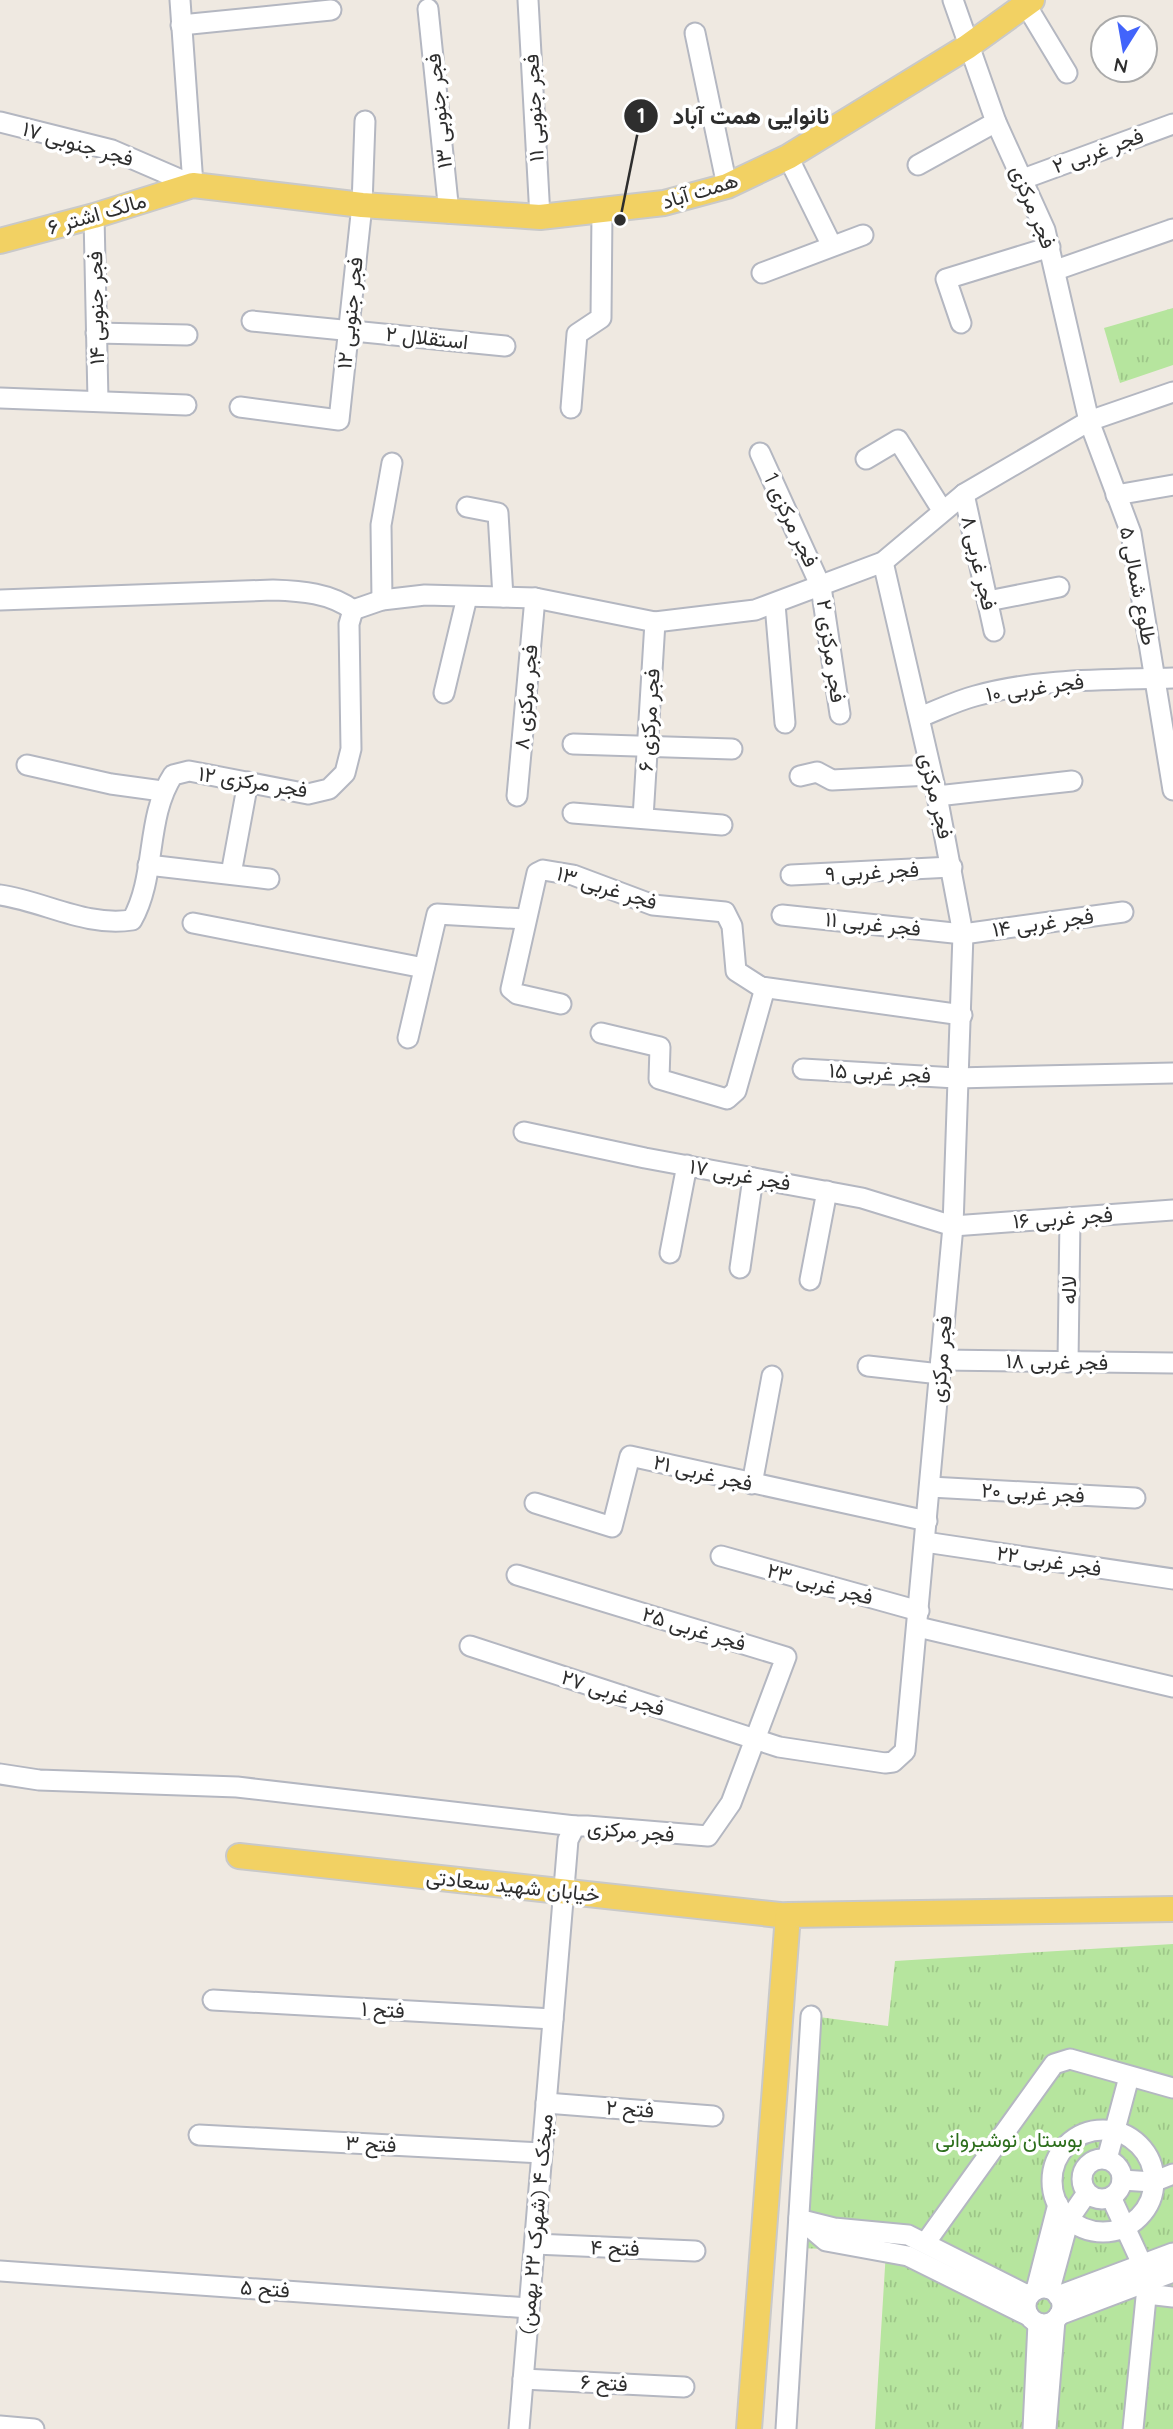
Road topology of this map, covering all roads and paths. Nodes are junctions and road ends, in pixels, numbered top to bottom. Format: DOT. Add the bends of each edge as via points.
graph roads {
  1 [pos="180,0"];
  2 [pos="528,0"];
  3 [pos="953,0"];
  4 [pos="1029,2"];
  5 [pos="428,9"];
  6 [pos="331,10"];
  7 [pos="181,25"];
  8 [pos="695,33"];
  9 [pos="967,47"];
  10 [pos="1067,73"];
  11 [pos="365,121"];
  12 [pos="0,122"];
  13 [pos="996,122"];
  14 [pos="1173,124"];
  15 [pos="788,157"];
  16 [pos="918,165"];
  17 [pos="1023,179"];
  18 [pos="193,185"];
  19 [pos="727,186"];
  20 [pos="362,205"];
  21 [pos="602,211"];
  22 [pos="449,213"];
  23 [pos="94,216"];
  24 [pos="540,217"];
  25 [pos="1173,229"];
  26 [pos="863,235"];
  27 [pos="0,241"];
  28 [pos="832,246"];
  29 [pos="1050,247"];
  30 [pos="1056,270"];
  31 [pos="762,273"];
  32 [pos="253,321"];
  33 [pos="961,323"];
  34 [pos="348,330"];
  35 [pos="96,333"];
  36 [pos="187,335"];
  37 [pos="505,346"];
  38 [pos="1173,392"];
  39 [pos="0,398"];
  40 [pos="98,400"];
  41 [pos="186,405"];
  42 [pos="240,407"];
  43 [pos="571,408"];
  44 [pos="1089,421"];
  45 [pos="760,453"];
  46 [pos="866,459"];
  47 [pos="392,463"];
  48 [pos="1173,485"];
  49 [pos="964,494"];
  50 [pos="1116,495"];
  51 [pos="467,507"];
  52 [pos="942,510"];
  53 [pos="883,562"];
  54 [pos="821,587"];
  55 [pos="1059,587"];
  56 [pos="467,597"];
  57 [pos="503,597"];
  58 [pos="535,598"];
  59 [pos="0,600"];
  60 [pos="382,600"];
  61 [pos="988,601"];
  62 [pos="775,604"];
  63 [pos="353,610"];
  64 [pos="655,622"];
  65 [pos="994,631"];
  66 [pos="1164,678"];
  67 [pos="444,693"];
  68 [pos="840,714"];
  69 [pos="920,718"];
  70 [pos="785,723"];
  71 [pos="573,744"];
  72 [pos="647,747"];
  73 [pos="732,749"];
  74 [pos="27,765"];
  75 [pos="930,775"];
  76 [pos="800,776"];
  77 [pos="1072,781"];
  78 [pos="248,782"];
  79 [pos="1173,790"];
  80 [pos="162,791"];
  81 [pos="517,796"];
  82 [pos="937,796"];
  83 [pos="573,813"];
  84 [pos="643,818"];
  85 [pos="722,825"];
  86 [pos="148,864"];
  87 [pos="952,867"];
  88 [pos="231,874"];
  89 [pos="791,875"];
  90 [pos="269,879"];
  91 [pos="0,895"];
  92 [pos="1123,912"];
  93 [pos="782,915"];
  94 [pos="525,919"];
  95 [pos="193,923"];
  96 [pos="964,934"];
  97 [pos="424,968"];
  98 [pos="765,988"];
  99 [pos="561,1004"];
  100 [pos="962,1015"];
  101 [pos="601,1033"];
  102 [pos="408,1038"];
  103 [pos="803,1069"];
  104 [pos="1173,1073"];
  105 [pos="956,1078"];
  106 [pos="524,1132"];
  107 [pos="687,1165"];
  108 [pos="753,1178"];
  109 [pos="827,1191"];
  110 [pos="1173,1210"];
  111 [pos="1070,1219"];
  112 [pos="953,1226"];
  113 [pos="670,1253"];
  114 [pos="740,1268"];
  115 [pos="810,1280"];
  116 [pos="1068,1362"];
  117 [pos="1173,1363"];
  118 [pos="868,1366"];
  119 [pos="941,1367"];
  120 [pos="772,1376"];
  121 [pos="752,1484"];
  122 [pos="930,1487"];
  123 [pos="1135,1499"];
  124 [pos="535,1503"];
  125 [pos="927,1521"];
  126 [pos="925,1542"];
  127 [pos="721,1556"];
  128 [pos="517,1575"];
  129 [pos="1173,1579"];
  130 [pos="918,1619"];
  131 [pos="470,1646"];
  132 [pos="1173,1687"];
  133 [pos="757,1740"];
  134 [pos="0,1774"];
  135 [pos="571,1833"];
  136 [pos="239,1856"];
  137 [pos="564,1891"];
  138 [pos="1173,1909"];
  139 [pos="789,1916"];
  140 [pos="213,2000"];
  141 [pos="811,2015"];
  142 [pos="553,2019"];
  143 [pos="1129,2077"];
  144 [pos="1173,2088"];
  145 [pos="546,2103"];
  146 [pos="713,2116"];
  147 [pos="1115,2132"];
  148 [pos="199,2135"];
  149 [pos="542,2153"];
  150 [pos="1107,2159"];
  151 [pos="1173,2174"];
  152 [pos="1153,2182"];
  153 [pos="1117,2188"];
  154 [pos="1087,2193"];
  155 [pos="1063,2211"];
  156 [pos="799,2218"];
  157 [pos="1125,2226"];
  158 [pos="926,2242"];
  159 [pos="535,2245"];
  160 [pos="695,2251"];
  161 [pos="1173,2253"];
  162 [pos="0,2271"];
  163 [pos="1173,2272"];
  164 [pos="1146,2280"];
  165 [pos="1173,2297"];
  166 [pos="1044,2306"];
  167 [pos="529,2308"];
  168 [pos="523,2379"];
  169 [pos="684,2387"];
  170 [pos="0,2426"];
  171 [pos="34,2429"];
  172 [pos="519,2429"];
  173 [pos="748,2429"];
  174 [pos="786,2429"];
  175 [pos="1033,2429"];
  176 [pos="1046,2429"];
  177 [pos="1133,2429"];
  1 -- 7 [label="street"];
  2 -- 24 [label="street, فجر جنوبی ۱۱"];
  3 -- 9 [label="street, فجر مرکزی"];
  4 -- 9 [label="main road, همت آباد"];
  4 -- 10 [label="street"];
  5 -- 22 [label="street, فجر جنوبی ۱۳"];
  6 -- 7 [label="street"];
  7 -- 18 [label="street"];
  8 -- 19 [label="street"];
  9 -- 13 [label="street, فجر مرکزی"];
  9 -- 15 [label="main road, همت آباد"];
  11 -- 20 [label="street, فجر جنوبی ۱۲"];
  12 -- 18 [label="street, فجر جنوبی ۱۷" via="112,150"];
  13 -- 16 [label="street"];
  13 -- 17 [label="street, فجر مرکزی"];
  14 -- 17 [label="street, فجر غربی ۲"];
  15 -- 19 [label="main road, همت آباد"];
  15 -- 28 [label="street"];
  17 -- 29 [label="street, فجر مرکزی"];
  18 -- 20 [label="main road, همت آباد"];
  18 -- 23 [label="main road, مالک اشتر ۶"];
  19 -- 21 [label="main road, همت آباد" via="664,203"];
  20 -- 22 [label="main road, همت آباد"];
  20 -- 34 [label="street, فجر جنوبی ۱۲"];
  21 -- 24 [label="main road, همت آباد"];
  21 -- 43 [label="street" via="601,318 577,334"];
  22 -- 24 [label="main road, همت آباد"];
  23 -- 27 [label="main road, مالک اشتر ۶"];
  23 -- 35 [label="street, فجر جنوبی ۱۴"];
  25 -- 30 [label="street"];
  26 -- 28 [label="street"];
  28 -- 31 [label="street"];
  29 -- 30 [label="street, فجر مرکزی"];
  29 -- 33 [label="street" via="946,279"];
  30 -- 44 [label="street, فجر مرکزی"];
  32 -- 34 [label="street, استقلال ۲"];
  34 -- 37 [label="street, استقلال ۲"];
  34 -- 42 [label="street, فجر جنوبی ۱۲" via="339,421"];
  35 -- 36 [label="street"];
  35 -- 40 [label="street, فجر جنوبی ۱۴"];
  38 -- 44 [label="street"];
  39 -- 40 [label="street"];
  40 -- 41 [label="street"];
  44 -- 49 [label="street"];
  44 -- 50 [label="street, فجر مرکزی"];
  45 -- 54 [label="street, فجر مرکزی 1"];
  46 -- 52 [label="street" via="898,440"];
  47 -- 60 [label="street" via="381,525"];
  48 -- 50 [label="street"];
  49 -- 52 [label="street"];
  49 -- 61 [label="street, فجر غربی ۸"];
  50 -- 66 [label="street, طلوع شمالی ۵" via="1131,533"];
  51 -- 57 [label="street" via="498,513"];
  52 -- 53 [label="street"];
  53 -- 54 [label="street"];
  53 -- 69 [label="street, فجر مرکزی"];
  54 -- 62 [label="street"];
  54 -- 68 [label="street, فجر مرکزی ۲"];
  55 -- 61 [label="street"];
  56 -- 57 [label="street"];
  56 -- 60 [label="street"];
  56 -- 67 [label="street"];
  57 -- 58 [label="street"];
  58 -- 64 [label="street"];
  58 -- 81 [label="street, فجر مرکزی ۸"];
  59 -- 63 [label="street" via="273,590 327,597"];
  60 -- 63 [label="street"];
  61 -- 65 [label="street, فجر غربی ۸"];
  62 -- 64 [label="street"];
  62 -- 70 [label="street"];
  63 -- 78 [label="street, فجر مرکزی ۱۲" via="349,624 351,749 345,773 329,789 308,794"];
  64 -- 72 [label="street, فجر مرکزی ۶"];
  66 -- 69 [label="street, فجر غربی ۱۰" via="1017,687 973,696"];
  66 -- 79 [label="street, طلوع شمالی ۵"];
  69 -- 75 [label="street, فجر مرکزی"];
  71 -- 72 [label="street"];
  72 -- 73 [label="street"];
  72 -- 84 [label="street, فجر مرکزی ۶"];
  74 -- 80 [label="street"];
  75 -- 76 [label="street" via="832,780 817,772"];
  75 -- 82 [label="street, فجر مرکزی"];
  77 -- 82 [label="street"];
  78 -- 80 [label="street, فجر مرکزی ۱۲" via="189,771 173,775"];
  78 -- 88 [label="street"];
  80 -- 86 [label="street"];
  82 -- 87 [label="street, فجر مرکزی"];
  83 -- 84 [label="street"];
  84 -- 85 [label="street"];
  86 -- 88 [label="street"];
  86 -- 91 [label="street" via="143,901 132,920 109,924 81,919"];
  87 -- 89 [label="street, فجر غربی ۹"];
  87 -- 96 [label="street, فجر مرکزی"];
  88 -- 90 [label="street"];
  92 -- 96 [label="street, فجر غربی ۱۴"];
  93 -- 96 [label="street, فجر غربی ۱۱"];
  94 -- 97 [label="street" via="437,914"];
  94 -- 98 [label="street, فجر غربی ۱۳" via="537,873 542,870 573,875 653,905 724,912 732,926 737,971"];
  94 -- 99 [label="street, فجر غربی ۱۳" via="511,989"];
  95 -- 97 [label="street"];
  96 -- 100 [label="street, فجر مرکزی"];
  97 -- 102 [label="street"];
  98 -- 100 [label="street, فجر غربی ۱۳"];
  98 -- 101 [label="street" via="736,1091 727,1099 659,1079 660,1047"];
  100 -- 105 [label="street, فجر مرکزی"];
  103 -- 105 [label="street, فجر غربی ۱۵"];
  104 -- 105 [label="street, فجر غربی ۱۵"];
  105 -- 112 [label="street, فجر مرکزی"];
  106 -- 107 [label="street, فجر غربی ۱۷"];
  107 -- 108 [label="street, فجر غربی ۱۷"];
  107 -- 113 [label="street"];
  108 -- 109 [label="street, فجر غربی ۱۷"];
  108 -- 114 [label="street"];
  109 -- 112 [label="street, فجر غربی ۱۷"];
  109 -- 115 [label="street"];
  110 -- 111 [label="street, فجر غربی ۱۶"];
  111 -- 112 [label="street, فجر غربی ۱۶"];
  111 -- 116 [label="street, لاله"];
  112 -- 119 [label="street, فجر مرکزی"];
  116 -- 117 [label="street, فجر غربی ۱۸"];
  116 -- 119 [label="street, فجر غربی ۱۸"];
  118 -- 119 [label="street, فجر غربی ۱۸"];
  119 -- 122 [label="street, فجر مرکزی"];
  120 -- 121 [label="street"];
  121 -- 124 [label="street, فجر غربی ۲۱" via="630,1456 612,1527"];
  121 -- 125 [label="street, فجر غربی ۲۱"];
  122 -- 123 [label="street, فجر غربی ۲۰"];
  122 -- 125 [label="street, فجر مرکزی"];
  125 -- 126 [label="street, فجر مرکزی"];
  126 -- 129 [label="street, فجر غربی ۲۲"];
  126 -- 130 [label="street, فجر مرکزی"];
  127 -- 130 [label="street, فجر غربی ۲۳"];
  128 -- 133 [label="street, فجر غربی ۲۵" via="786,1657"];
  130 -- 132 [label="street, فجر غربی ۲۳"];
  130 -- 133 [label="street, فجر مرکزی" via="907,1741 905,1751 893,1762"];
  131 -- 133 [label="street, فجر غربی ۲۷"];
  133 -- 135 [label="street, فجر مرکزی" via="731,1803 708,1836"];
  134 -- 135 [label="street" via="38,1780 237,1787"];
  135 -- 137 [label="street, (شهرک ۲۲ بهمن) میخک ۴"];
  136 -- 137 [label="main road, خیابان شهید سعادتی"];
  137 -- 139 [label="main road, خیابان شهید سعادتی"];
  137 -- 142 [label="street, (شهرک ۲۲ بهمن) میخک ۴"];
  138 -- 139 [label="main road, خیابان شهید سعادتی"];
  139 -- 173 [label="main road"];
  140 -- 142 [label="street, فتح ۱"];
  141 -- 156 [label="street"];
  142 -- 145 [label="street, (شهرک ۲۲ بهمن) میخک ۴"];
  143 -- 144 [label="street"];
  143 -- 147 [label="street"];
  143 -- 158 [label="street" via="1070,2059 1054,2064"];
  145 -- 146 [label="street, فتح ۲"];
  145 -- 149 [label="street, (شهرک ۲۲ بهمن) میخک ۴"];
  147 -- 150 [label="street"];
  147 -- 152 [label="street" via="1143,2150"];
  147 -- 155 [label="street" via="1084,2133 1061,2152 1052,2179"];
  148 -- 149 [label="street, فتح ۳"];
  149 -- 159 [label="street, (شهرک ۲۲ بهمن) میخک ۴"];
  150 -- 153 [label="street" via="1118,2166"];
  150 -- 154 [label="street" via="1094,2160 1084,2169 1082,2182"];
  151 -- 152 [label="street"];
  152 -- 153 [label="street"];
  152 -- 157 [label="street" via="1144,2210"];
  153 -- 154 [label="street" via="1099,2199"];
  153 -- 157 [label="street"];
  154 -- 155 [label="street"];
  155 -- 157 [label="street" via="1096,2231"];
  155 -- 166 [label="street"];
  156 -- 158 [label="street" via="834,2228 908,2235"];
  156 -- 166 [label="street" via="826,2241 908,2256"];
  156 -- 174 [label="street"];
  157 -- 164 [label="street"];
  158 -- 166 [label="street"];
  159 -- 160 [label="street, فتح ۴"];
  159 -- 167 [label="street, (شهرک ۲۲ بهمن) میخک ۴"];
  161 -- 164 [label="street"];
  162 -- 167 [label="street, فتح ۵"];
  163 -- 164 [label="street"];
  164 -- 165 [label="street"];
  164 -- 166 [label="street"];
  164 -- 177 [label="street"];
  166 -- 175 [label="street"];
  166 -- 176 [label="street"];
  167 -- 168 [label="street, (شهرک ۲۲ بهمن) میخک ۴"];
  168 -- 169 [label="street, فتح ۶"];
  168 -- 172 [label="street, (شهرک ۲۲ بهمن) میخک ۴"];
  170 -- 171 [label="street"];
}
